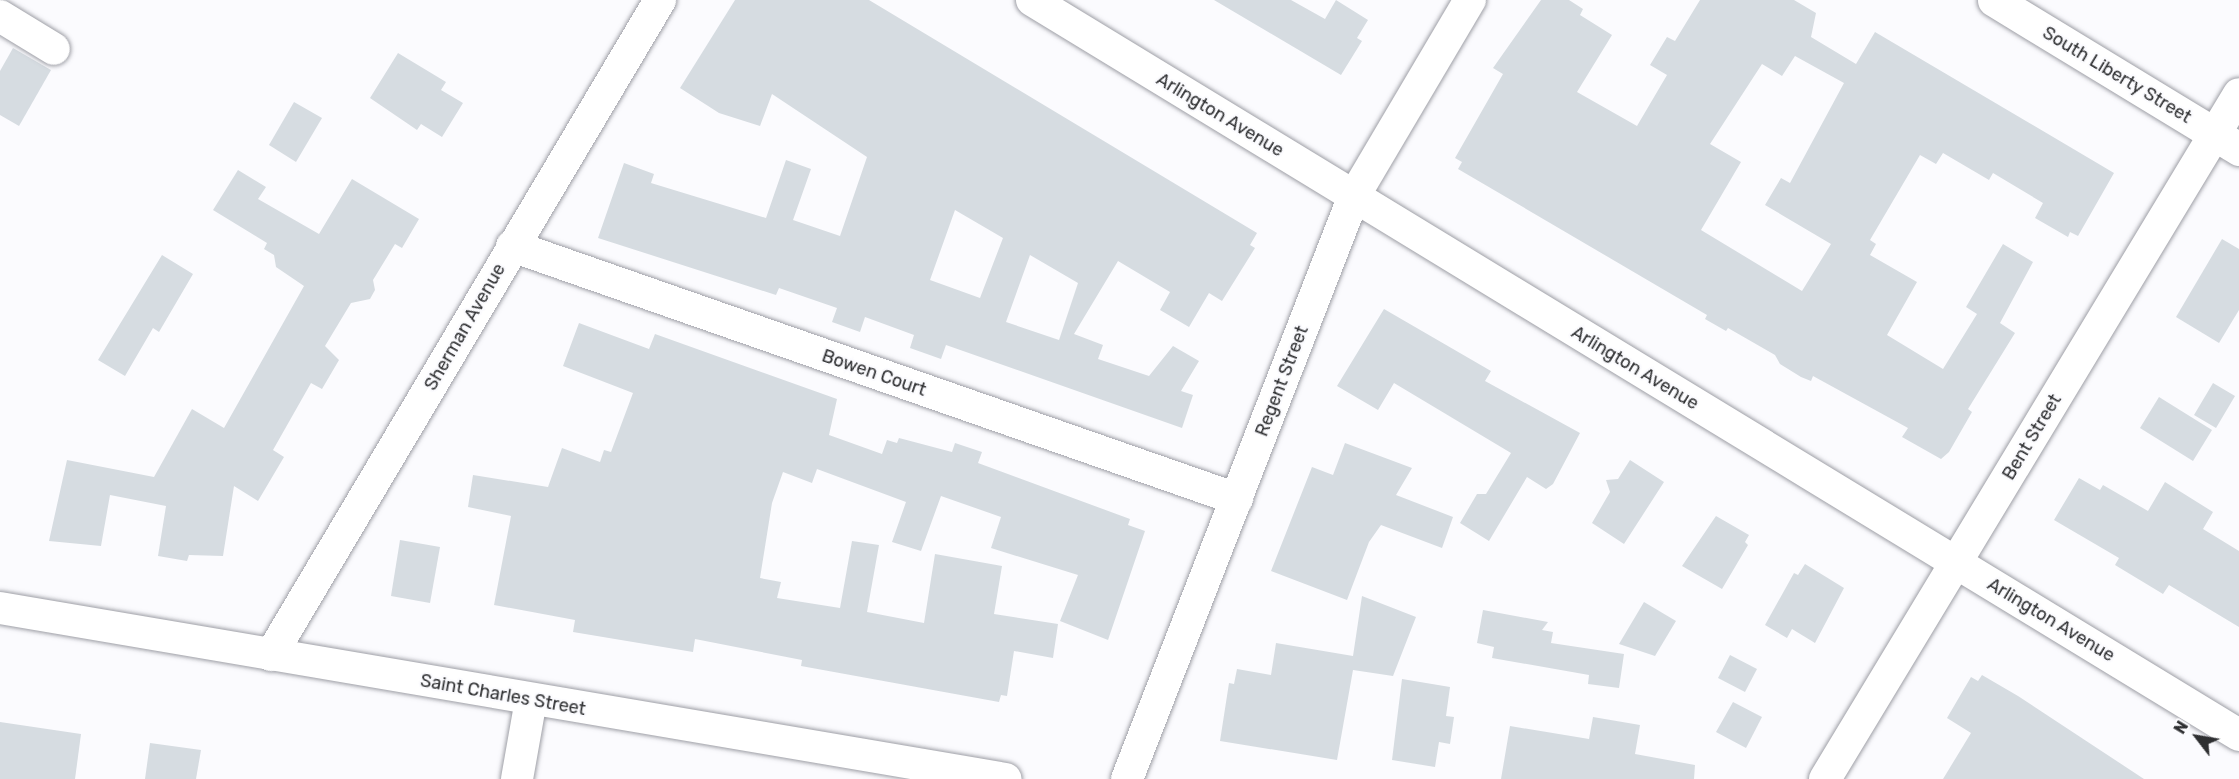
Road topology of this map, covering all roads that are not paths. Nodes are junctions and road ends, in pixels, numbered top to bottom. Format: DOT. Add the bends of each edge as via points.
graph roads {
  1 [pos="660,0"];
  2 [pos="1032,0"];
  3 [pos="1470,0"];
  4 [pos="1994,0"];
  5 [pos="0,16"];
  6 [pos="54,49"];
  7 [pos="2239,94"];
  8 [pos="2227,142"];
  9 [pos="1354,195"];
  10 [pos="512,246"];
  11 [pos="1237,499"];
  12 [pos="1956,563"];
  13 [pos="0,608"];
  14 [pos="271,655"];
  15 [pos="531,700"];
  16 [pos="2239,735"];
  17 [pos="517,779"];
  18 [pos="1006,779"];
  19 [pos="1127,779"];
  20 [pos="1825,779"];
  1 -- 10 [label="street, Sherman Avenue"];
  2 -- 9 [label="street, Arlington Avenue"];
  3 -- 9 [label="street, Regent Street"];
  4 -- 8 [label="main road, South Liberty Street"];
  5 -- 6 [label="street"];
  7 -- 8 [label="street, Bent Street"];
  8 -- 12 [label="street, Bent Street"];
  9 -- 11 [label="street, Regent Street"];
  9 -- 12 [label="street, Arlington Avenue"];
  10 -- 11 [label="street, Bowen Court"];
  10 -- 14 [label="street, Sherman Avenue"];
  11 -- 19 [label="street, Regent Street"];
  12 -- 16 [label="street, Arlington Avenue"];
  12 -- 20 [label="street, Bent Street"];
  13 -- 14 [label="street, Saint Charles Street"];
  14 -- 15 [label="street, Saint Charles Street"];
  15 -- 17 [label="street"];
  15 -- 18 [label="street, Saint Charles Street"];
}
